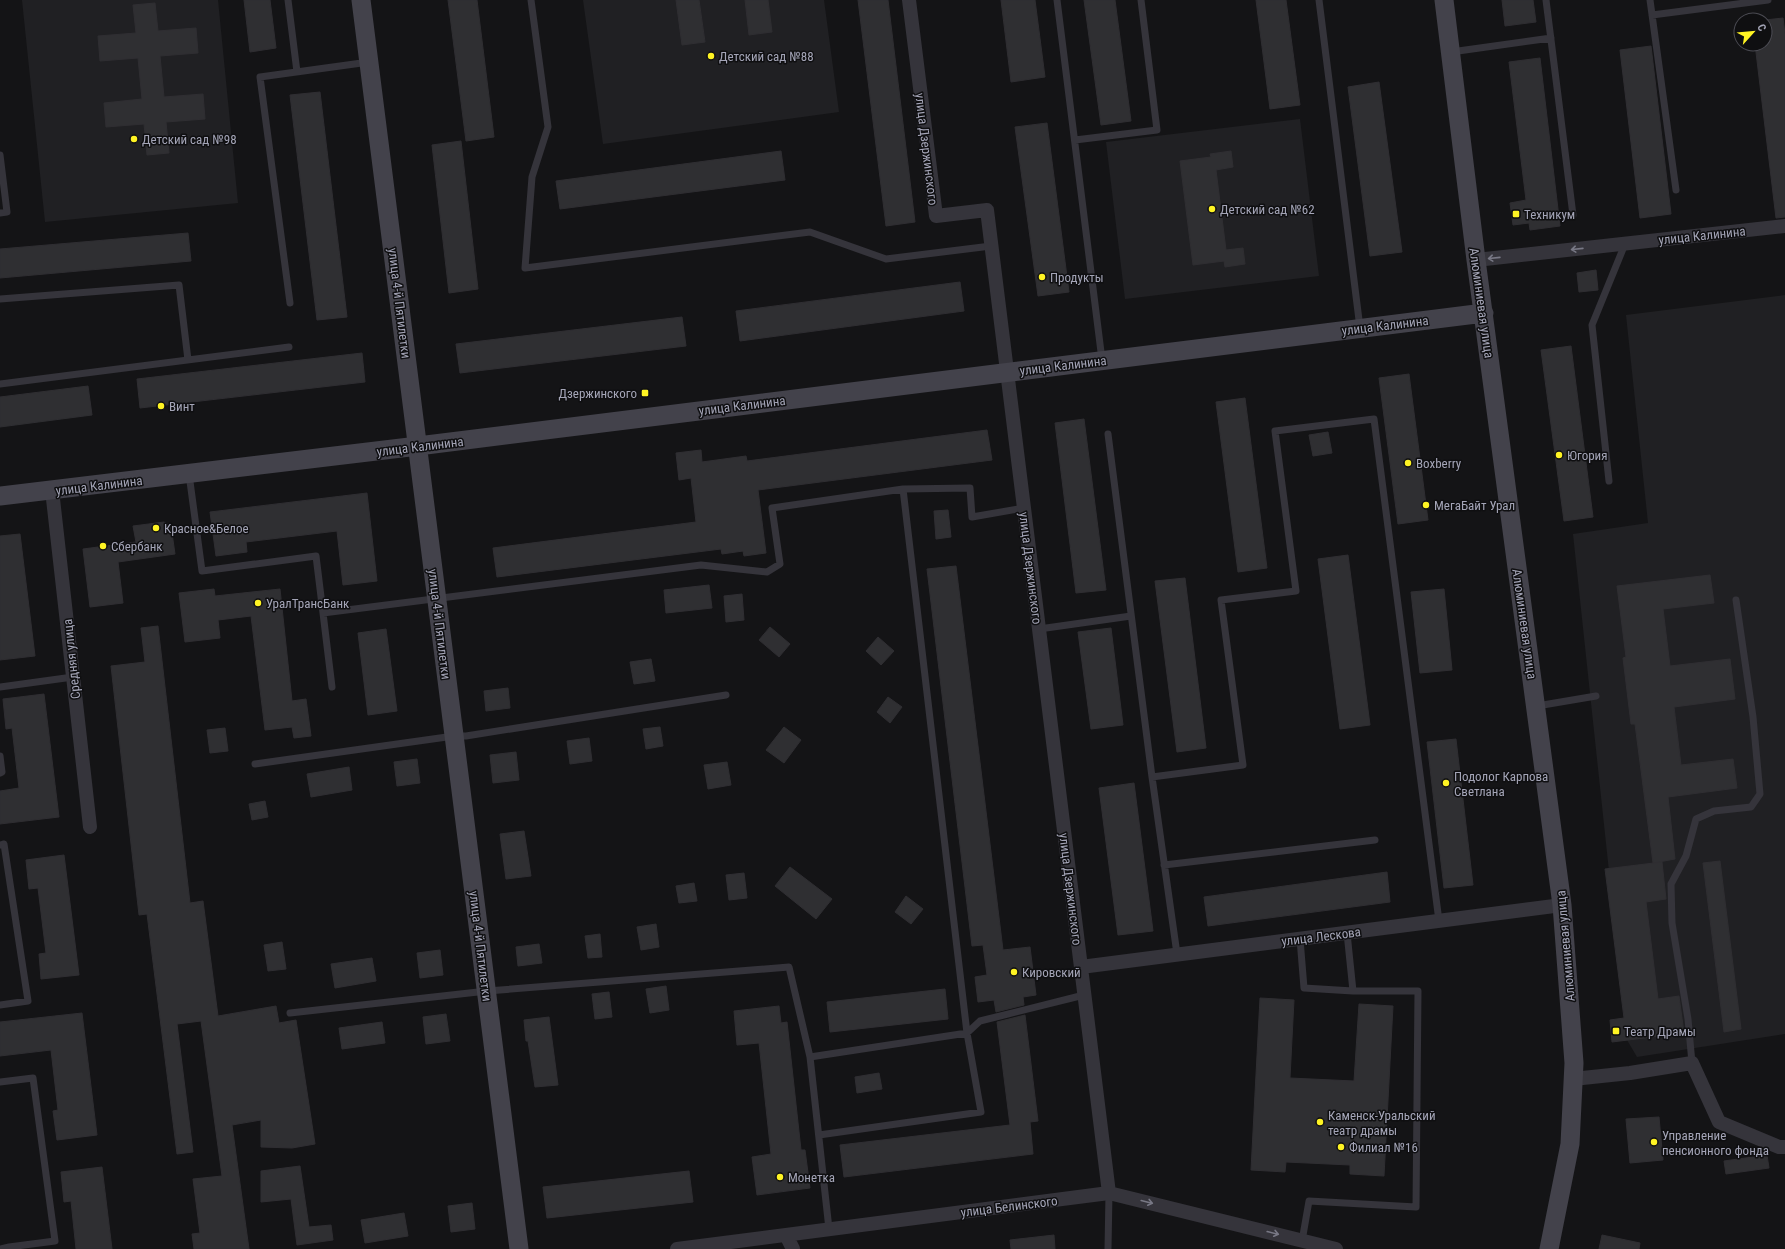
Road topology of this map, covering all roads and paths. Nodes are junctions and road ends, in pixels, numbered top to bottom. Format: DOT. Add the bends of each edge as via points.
graph roads {
  1 [pos="288,0"];
  2 [pos="361,0"];
  3 [pos="531,0"];
  4 [pos="909,0"];
  5 [pos="1057,0"];
  6 [pos="1141,0"];
  7 [pos="1319,0"];
  8 [pos="1444,0"];
  9 [pos="1546,0"];
  10 [pos="1650,0"];
  11 [pos="1768,0"];
  12 [pos="1652,15"];
  13 [pos="1551,38"];
  14 [pos="1451,52"];
  15 [pos="369,62"];
  16 [pos="297,72"];
  17 [pos="1075,140"];
  18 [pos="0,155"];
  19 [pos="1676,190"];
  20 [pos="0,213"];
  21 [pos="1573,215"];
  22 [pos="1785,226"];
  23 [pos="1625,244"];
  24 [pos="991,246"];
  25 [pos="1476,260"];
  26 [pos="0,299"];
  27 [pos="290,303"];
  28 [pos="1484,313"];
  29 [pos="1360,328"];
  30 [pos="289,347"];
  31 [pos="188,360"];
  32 [pos="1102,360"];
  33 [pos="1007,372"];
  34 [pos="0,384"];
  35 [pos="1108,434"];
  36 [pos="418,446"];
  37 [pos="189,474"];
  38 [pos="1609,481"];
  39 [pos="903,489"];
  40 [pos="52,490"];
  41 [pos="0,496"];
  42 [pos="1024,508"];
  43 [pos="437,598"];
  44 [pos="1736,600"];
  45 [pos="323,612"];
  46 [pos="1132,616"];
  47 [pos="1039,629"];
  48 [pos="73,677"];
  49 [pos="0,687"];
  50 [pos="332,687"];
  51 [pos="726,696"];
  52 [pos="1596,696"];
  53 [pos="1536,706"];
  54 [pos="454,736"];
  55 [pos="0,756"];
  56 [pos="255,764"];
  57 [pos="0,773"];
  58 [pos="1152,777"];
  59 [pos="90,827"];
  60 [pos="1375,840"];
  61 [pos="0,845"];
  62 [pos="1164,864"];
  63 [pos="1562,905"];
  64 [pos="1440,921"];
  65 [pos="1347,933"];
  66 [pos="1300,939"];
  67 [pos="1177,954"];
  68 [pos="1081,966"];
  69 [pos="487,991"];
  70 [pos="1353,991"];
  71 [pos="1084,995"];
  72 [pos="0,1005"];
  73 [pos="290,1013"];
  74 [pos="967,1033"];
  75 [pos="810,1057"];
  76 [pos="1692,1063"];
  77 [pos="1574,1079"];
  78 [pos="0,1082"];
  79 [pos="819,1135"];
  80 [pos="1785,1147"];
  81 [pos="1109,1193"];
  82 [pos="829,1229"];
  83 [pos="786,1235"];
  84 [pos="1302,1241"];
  85 [pos="9,1248"];
  86 [pos="0,1249"];
  87 [pos="519,1249"];
  88 [pos="676,1249"];
  89 [pos="793,1249"];
  90 [pos="1108,1249"];
  91 [pos="1336,1249"];
  92 [pos="1549,1249"];
  1 -- 16 [label="lane"];
  2 -- 15 [label="main road, улица 4-й Пятилетки"];
  3 -- 24 [label="lane" via="548,127 532,177 525,268 810,232 886,259"];
  4 -- 24 [label="street, улица Дзержинского" via="936,216 986,210"];
  5 -- 17 [label="lane"];
  6 -- 17 [label="lane" via="1157,130"];
  7 -- 29 [label="lane"];
  8 -- 14 [label="main road, Алюминиевая улица"];
  9 -- 13 [label="lane"];
  10 -- 12 [label="lane"];
  11 -- 12 [label="lane"];
  12 -- 19 [label="lane"];
  13 -- 14 [label="lane"];
  13 -- 21 [label="lane"];
  14 -- 25 [label="main road, Алюминиевая улица"];
  15 -- 16 [label="lane"];
  15 -- 36 [label="main road, улица 4-й Пятилетки"];
  16 -- 27 [label="lane" via="260,77"];
  17 -- 32 [label="lane"];
  18 -- 20 [label="lane" via="7,212"];
  22 -- 23 [label="street, улица Калинина"];
  23 -- 25 [label="street, улица Калинина, one-way"];
  23 -- 38 [label="lane" via="1592,325"];
  24 -- 33 [label="street, улица Дзержинского"];
  25 -- 28 [label="main road, Алюминиевая улица"];
  26 -- 31 [label="lane" via="179,285"];
  28 -- 29 [label="main road, улица Калинина"];
  28 -- 53 [label="main road, Алюминиевая улица"];
  29 -- 32 [label="main road, улица Калинина"];
  30 -- 31 [label="lane"];
  31 -- 34 [label="lane"];
  32 -- 33 [label="main road, улица Калинина"];
  33 -- 36 [label="main road, улица Калинина"];
  33 -- 42 [label="street, улица Дзержинского"];
  35 -- 46 [label="lane"];
  36 -- 37 [label="main road, улица Калинина"];
  36 -- 43 [label="main road, улица 4-й Пятилетки"];
  37 -- 40 [label="main road, улица Калинина"];
  37 -- 45 [label="lane" via="202,571 316,556"];
  39 -- 42 [label="lane" via="970,488 972,517"];
  39 -- 43 [label="lane" via="772,508 780,564 767,572 701,565"];
  39 -- 74 [label="lane"];
  40 -- 41 [label="main road, улица Калинина"];
  40 -- 48 [label="street, Средняя улица"];
  42 -- 47 [label="street, улица Дзержинского"];
  43 -- 45 [label="lane"];
  43 -- 54 [label="main road, улица 4-й Пятилетки"];
  44 -- 76 [label="lane" via="1753,717 1760,794 1751,807 1714,811 1696,818 1686,856 1672,884 1672,923 1688,1019"];
  45 -- 50 [label="lane"];
  46 -- 47 [label="lane"];
  46 -- 58 [label="lane"];
  47 -- 68 [label="street, улица Дзержинского"];
  48 -- 49 [label="lane"];
  48 -- 59 [label="street, Средняя улица"];
  51 -- 54 [label="lane"];
  52 -- 53 [label="lane"];
  53 -- 63 [label="main road, Алюминиевая улица"];
  54 -- 56 [label="lane"];
  54 -- 69 [label="main road, улица 4-й Пятилетки"];
  55 -- 57 [label="lane"];
  58 -- 62 [label="lane"];
  58 -- 64 [label="lane" via="1243,765 1221,600 1296,591 1275,431 1374,419"];
  60 -- 62 [label="lane"];
  61 -- 72 [label="lane" via="4,844 28,1001"];
  62 -- 67 [label="lane"];
  63 -- 64 [label="street, улица Лескова"];
  63 -- 77 [label="main road, Алюминиевая улица"];
  64 -- 65 [label="street, улица Лескова"];
  65 -- 66 [label="street, улица Лескова"];
  65 -- 70 [label="lane"];
  66 -- 67 [label="street, улица Лескова"];
  66 -- 70 [label="lane" via="1304,988"];
  67 -- 68 [label="street, улица Лескова"];
  68 -- 71 [label="street, улица Дзержинского"];
  69 -- 73 [label="lane"];
  69 -- 75 [label="lane" via="789,967"];
  69 -- 87 [label="main road, улица 4-й Пятилетки"];
  70 -- 84 [label="lane" via="1418,991 1416,1207 1309,1201"];
  71 -- 74 [label="lane" via="980,1021"];
  71 -- 81 [label="street, улица Дзержинского"];
  74 -- 75 [label="lane"];
  74 -- 79 [label="lane" via="981,1112"];
  75 -- 79 [label="lane"];
  76 -- 77 [label="street"];
  76 -- 80 [label="street" via="1719,1122 1779,1147"];
  77 -- 92 [label="main road, Алюминиевая улица" via="1570,1144"];
  78 -- 85 [label="lane" via="33,1078 55,1241"];
  79 -- 82 [label="lane"];
  81 -- 82 [label="street, улица Белинского"];
  81 -- 84 [label="street, улица Белинского, one-way"];
  81 -- 90 [label="lane"];
  82 -- 83 [label="street, улица Белинского"];
  83 -- 88 [label="street, улица Белинского"];
  83 -- 89 [label="street"];
  84 -- 91 [label="street, улица Белинского"];
  85 -- 86 [label="lane"];
}
